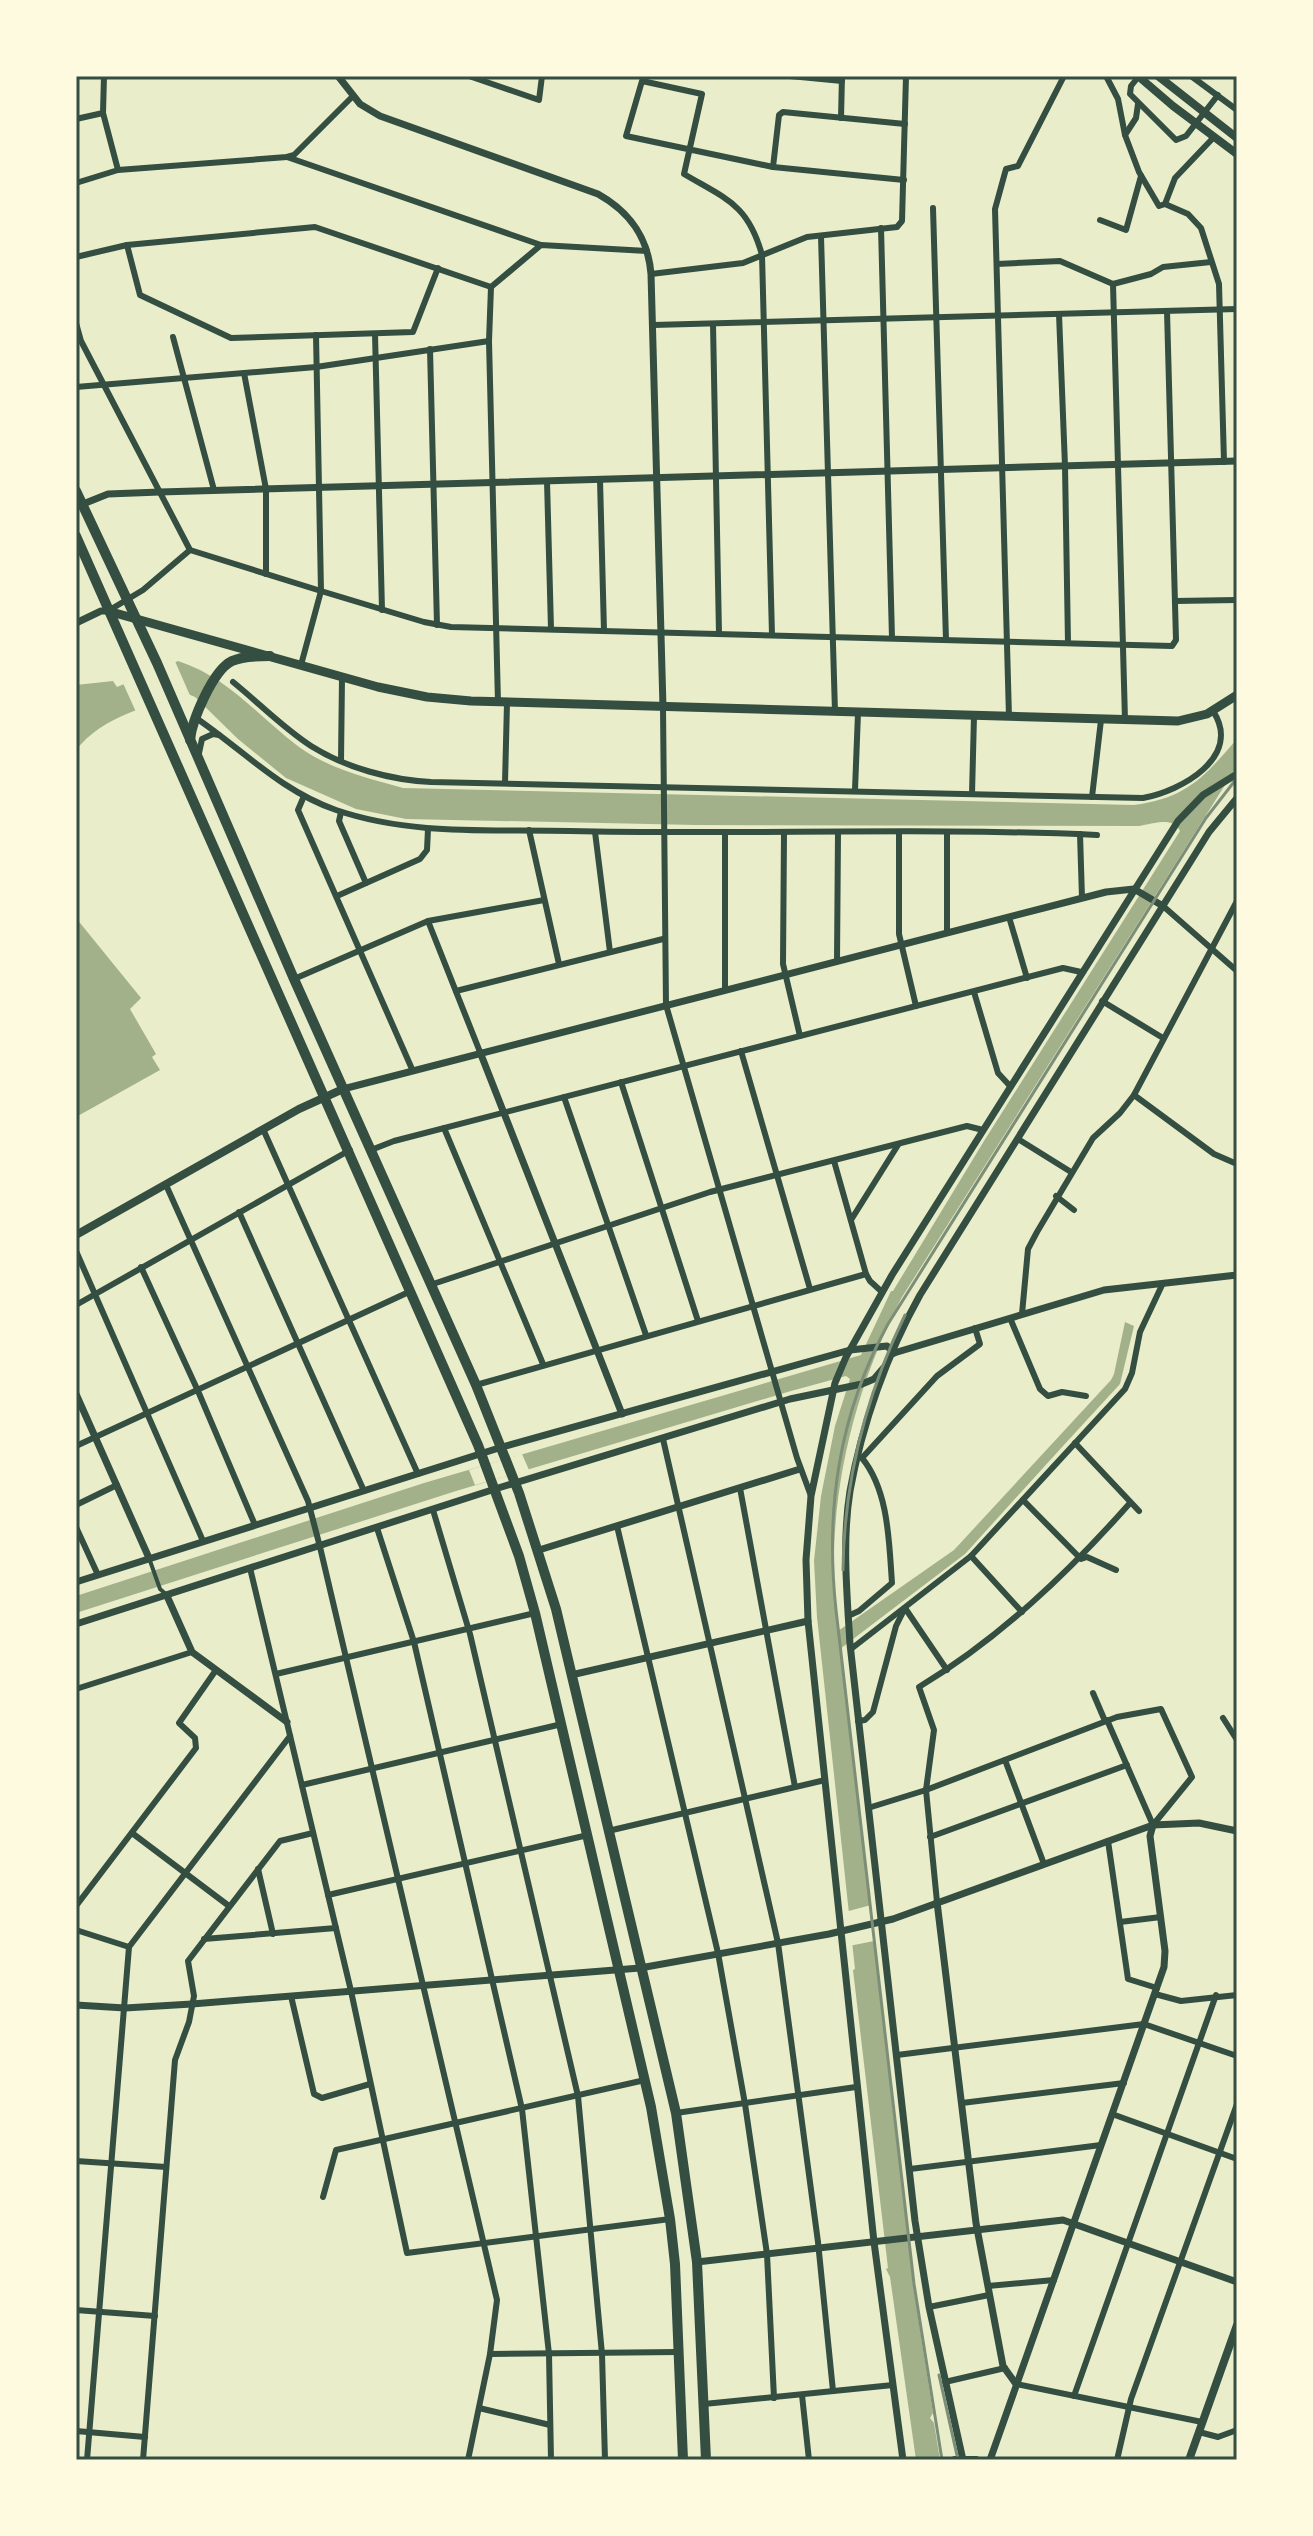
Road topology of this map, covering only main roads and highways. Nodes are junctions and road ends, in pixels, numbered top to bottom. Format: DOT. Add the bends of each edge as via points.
graph roads {
  1 [pos="1139,76"];
  2 [pos="1158,76"];
  3 [pos="1237,138"];
  4 [pos="1237,154"];
  5 [pos="76,491"];
  6 [pos="76,539"];
  7 [pos="108,611"];
  8 [pos="134,618"];
  9 [pos="270,656"];
  10 [pos="1237,695"];
  11 [pos="190,744"];
  12 [pos="343,1089"];
  13 [pos="325,1096"];
  14 [pos="76,1235"];
  15 [pos="1237,2325"];
  16 [pos="683,2460"];
  17 [pos="706,2460"];
  18 [pos="955,2460"];
  19 [pos="963,2460"];
  20 [pos="976,2460"];
  21 [pos="1189,2460"];
  1 -- 4 [label="main road"];
  2 -- 3 [label="main road"];
  5 -- 8 [label="highway"];
  6 -- 7 [label="highway"];
  7 -- 8 [label="main road"];
  7 -- 13 [label="highway"];
  8 -- 9 [label="main road"];
  8 -- 11 [label="highway"];
  9 -- 10 [label="main road" via="427,697 502,703 1178,721 1213,711"];
  9 -- 11 [label="highway" via="231,661 218,674 197,714"];
  11 -- 12 [label="highway"];
  12 -- 13 [label="main road"];
  12 -- 17 [label="highway" via="476,1385 539,1550 676,2113 697,2262"];
  13 -- 14 [label="main road"];
  13 -- 16 [label="highway" via="484,1459 535,1613 646,2080 670,2219"];
  15 -- 21 [label="main road"];
  18 -- 19 [label="main road"];
  19 -- 20 [label="main road"];
}
